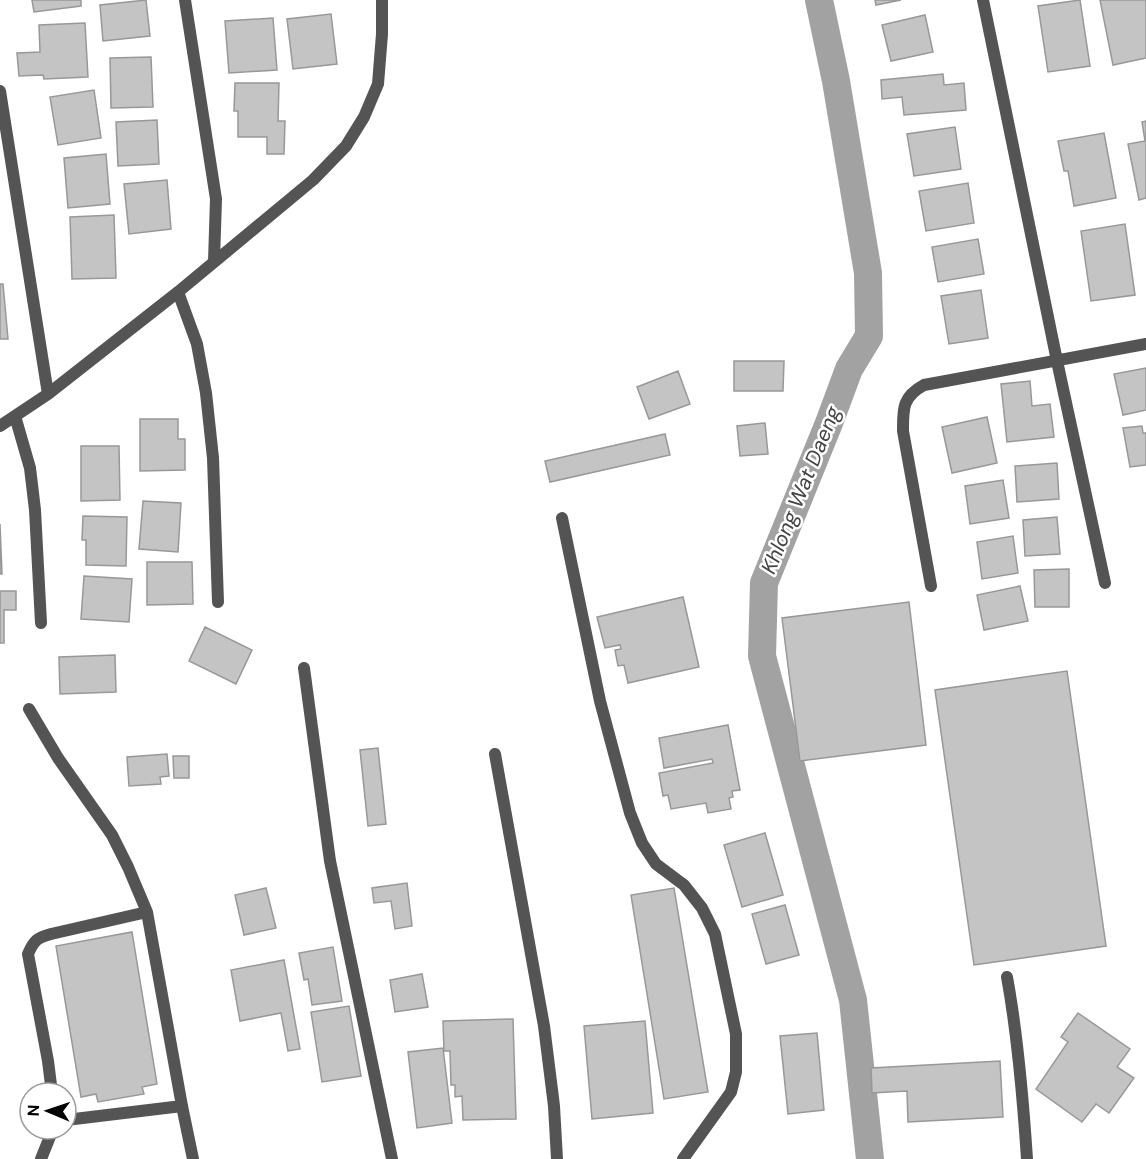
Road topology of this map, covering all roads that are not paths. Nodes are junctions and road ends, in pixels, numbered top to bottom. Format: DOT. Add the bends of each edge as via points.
graph roads {
  1 [pos="185,0"];
  2 [pos="382,0"];
  3 [pos="983,0"];
  4 [pos="0,92"];
  5 [pos="214,261"];
  6 [pos="178,292"];
  7 [pos="1146,344"];
  8 [pos="1058,361"];
  9 [pos="48,394"];
  10 [pos="15,416"];
  11 [pos="0,426"];
  12 [pos="562,518"];
  13 [pos="1105,583"];
  14 [pos="931,586"];
  15 [pos="218,602"];
  16 [pos="41,623"];
  17 [pos="304,668"];
  18 [pos="29,710"];
  19 [pos="495,754"];
  20 [pos="147,912"];
  21 [pos="1006,978"];
  22 [pos="50,1081"];
  23 [pos="182,1106"];
  24 [pos="78,1119"];
  25 [pos="49,1141"];
  26 [pos="41,1159"];
  27 [pos="193,1159"];
  28 [pos="393,1159"];
  29 [pos="557,1159"];
  30 [pos="683,1159"];
  31 [pos="1027,1159"];
  1 -- 5 [label="street" via="216,199"];
  2 -- 5 [label="street" via="378,84 346,146 313,180"];
  3 -- 8 [label="street"];
  4 -- 9 [label="street"];
  5 -- 6 [label="street"];
  6 -- 9 [label="street"];
  6 -- 15 [label="street" via="197,344 206,393 213,458"];
  7 -- 8 [label="street"];
  8 -- 13 [label="street"];
  8 -- 14 [label="street" via="924,385 907,398 903,431"];
  9 -- 10 [label="street"];
  10 -- 11 [label="street"];
  10 -- 16 [label="street" via="30,468"];
  12 -- 30 [label="street" via="600,701 630,813 656,864 684,885 715,934 736,1034 736,1072 731,1092"];
  17 -- 28 [label="street" via="330,861"];
  18 -- 20 [label="street" via="112,835"];
  19 -- 29 [label="street" via="544,1026"];
  20 -- 22 [label="street" via="51,933 32,944 28,954"];
  20 -- 23 [label="street"];
  21 -- 31 [label="street" via="1015,1018"];
  23 -- 24 [label="street"];
  23 -- 27 [label="street"];
  25 -- 26 [label="street"];
}
